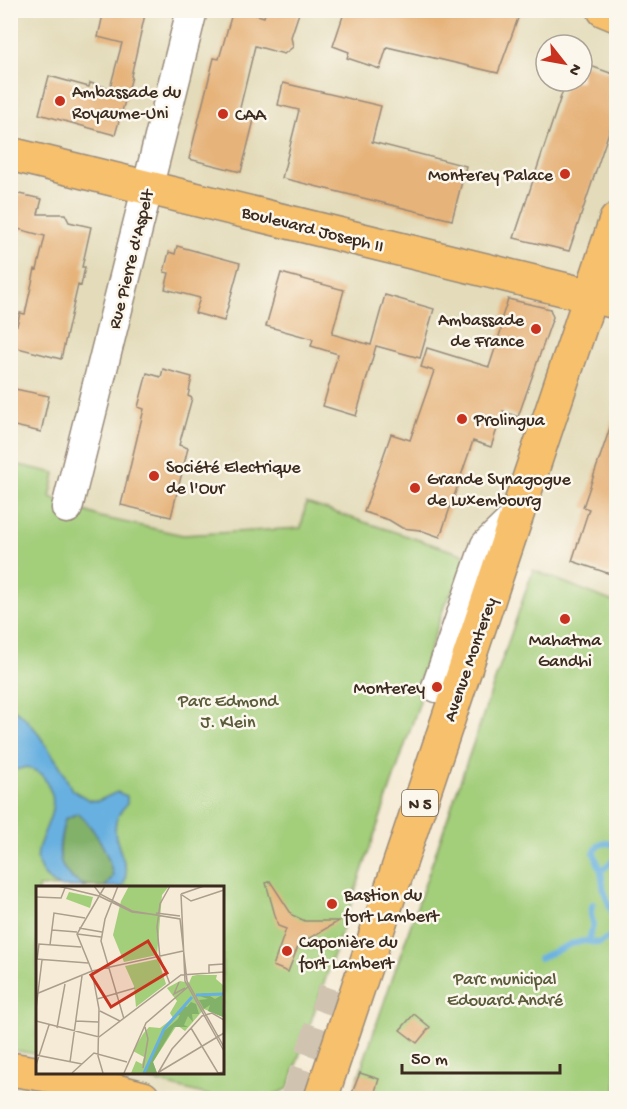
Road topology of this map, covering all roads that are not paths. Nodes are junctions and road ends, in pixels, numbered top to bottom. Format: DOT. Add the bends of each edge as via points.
graph roads {
  1 [pos="192,10"];
  2 [pos="604,10"];
  3 [pos="616,15"];
  4 [pos="10,154"];
  5 [pos="148,187"];
  6 [pos="616,220"];
  7 [pos="604,298"];
  8 [pos="67,508"];
  9 [pos="517,515"];
  10 [pos="437,687"];
  11 [pos="10,1069"];
  12 [pos="143,1098"];
  13 [pos="321,1098"];
  1 -- 5 [label="street, Rue Pierre d'Aspelt"];
  2 -- 3 [label="main road"];
  4 -- 5 [label="main road, Boulevard Joseph II"];
  5 -- 7 [label="main road, Boulevard Joseph II"];
  5 -- 8 [label="street, Rue Pierre d'Aspelt"];
  6 -- 7 [label="main road, Avenue Monterey / N 5"];
  7 -- 9 [label="main road, Avenue Monterey / N 5"];
  9 -- 10 [label="street" via="486,545"];
  9 -- 13 [label="main road, Avenue Monterey / N 5"];
  11 -- 12 [label="main road" via="66,1078"];
}
